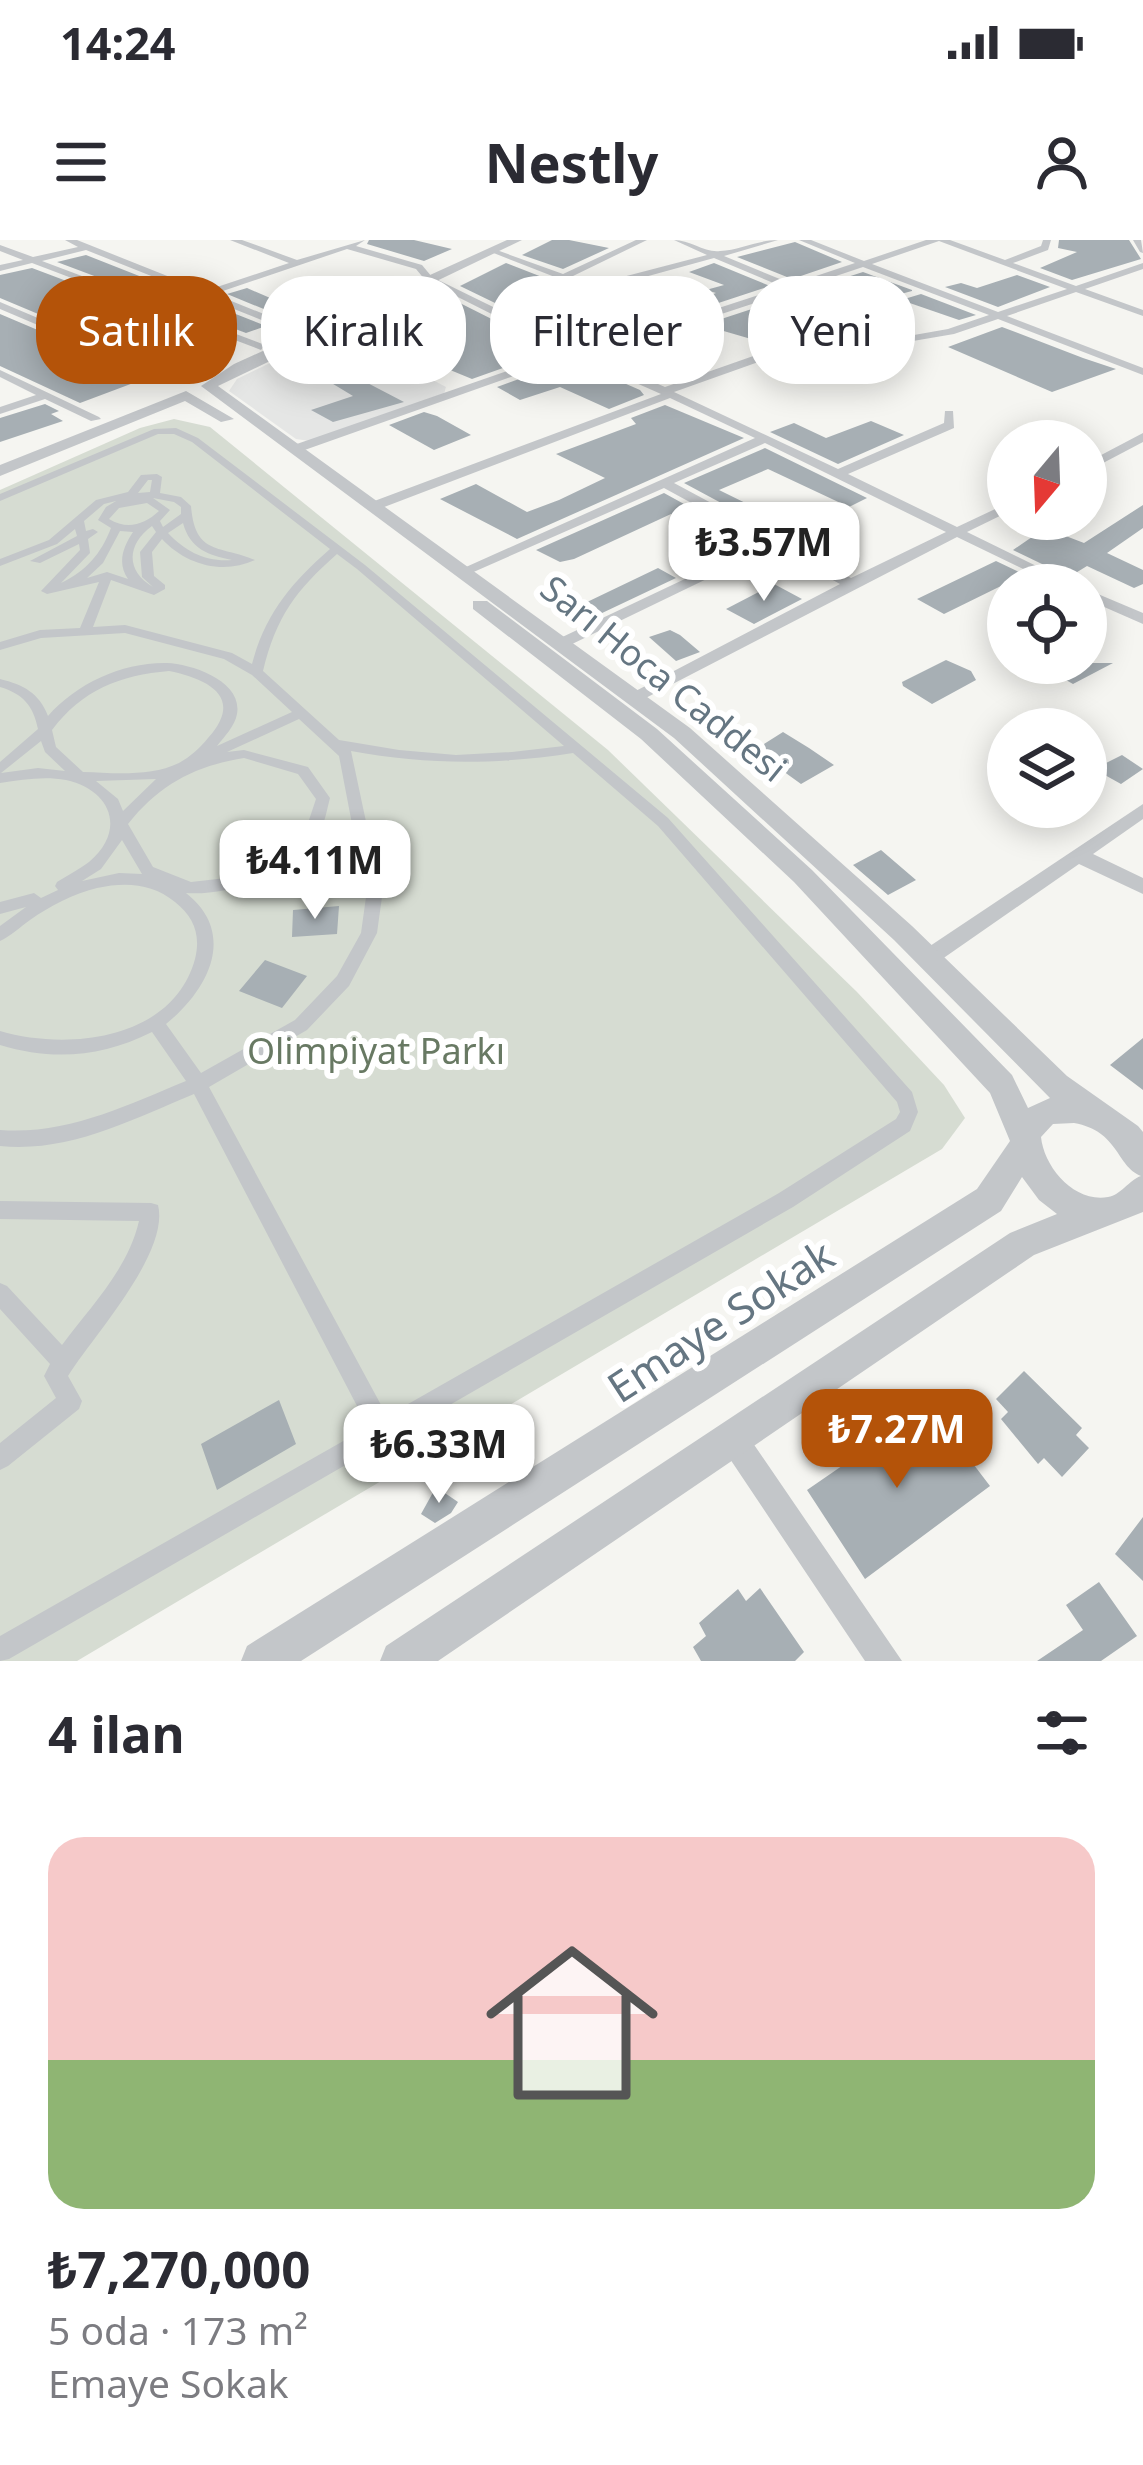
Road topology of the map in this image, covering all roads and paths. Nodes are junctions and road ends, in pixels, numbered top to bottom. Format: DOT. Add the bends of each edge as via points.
graph roads {
  1 [pos="69,240"];
  2 [pos="234,240"];
  3 [pos="364,240"];
  4 [pos="516,240"];
  5 [pos="643,240"];
  6 [pos="678,240"];
  7 [pos="773,240"];
  8 [pos="803,240"];
  9 [pos="939,240"];
  10 [pos="1047,240"];
  11 [pos="1139,241"];
  12 [pos="348,246"];
  13 [pos="87,247"];
  14 [pos="0,248"];
  15 [pos="494,250"];
  16 [pos="1143,250"];
  17 [pos="715,255"];
  18 [pos="32,260"];
  19 [pos="298,263"];
  20 [pos="863,263"];
  21 [pos="1001,264"];
  22 [pos="1143,266"];
  23 [pos="0,268"];
  24 [pos="74,276"];
  25 [pos="160,276"];
  26 [pos="426,276"];
  27 [pos="436,276"];
  28 [pos="558,276"];
  29 [pos="567,276"];
  30 [pos="636,276"];
  31 [pos="762,276"];
  32 [pos="825,276"];
  33 [pos="237,284"];
  34 [pos="1073,290"];
  35 [pos="0,305"];
  36 [pos="1143,313"];
  37 [pos="994,315"];
  38 [pos="915,337"];
  39 [pos="237,338"];
  40 [pos="261,347"];
  41 [pos="261,353"];
  42 [pos="748,363"];
  43 [pos="1143,372"];
  44 [pos="0,373"];
  45 [pos="490,383"];
  46 [pos="650,384"];
  47 [pos="184,385"];
  48 [pos="668,392"];
  49 [pos="46,395"];
  50 [pos="0,411"];
  51 [pos="949,412"];
  52 [pos="95,419"];
  53 [pos="1143,437"];
  54 [pos="766,438"];
  55 [pos="295,449"];
  56 [pos="1107,457"];
  57 [pos="0,460"];
  58 [pos="0,471"];
  59 [pos="837,474"];
  60 [pos="663,482"];
  61 [pos="155,495"];
  62 [pos="134,497"];
  63 [pos="0,498"];
  64 [pos="374,506"];
  65 [pos="186,516"];
  66 [pos="987,517"];
  67 [pos="78,520"];
  68 [pos="110,525"];
  69 [pos="153,527"];
  70 [pos="954,533"];
  71 [pos="85,538"];
  72 [pos="773,542"];
  73 [pos="337,549"];
  74 [pos="1022,564"];
  75 [pos="0,566"];
  76 [pos="464,571"];
  77 [pos="107,575"];
  78 [pos="851,584"];
  79 [pos="145,589"];
  80 [pos="55,590"];
  81 [pos="1107,603"];
  82 [pos="1143,620"];
  83 [pos="86,629"];
  84 [pos="562,643"];
  85 [pos="0,646"];
  86 [pos="256,673"];
  87 [pos="0,683"];
  88 [pos="636,698"];
  89 [pos="301,713"];
  90 [pos="44,730"];
  91 [pos="334,744"];
  92 [pos="577,748"];
  93 [pos="182,767"];
  94 [pos="0,769"];
  95 [pos="80,776"];
  96 [pos="0,778"];
  97 [pos="1143,810"];
  98 [pos="120,824"];
  99 [pos="1078,855"];
  100 [pos="165,884"];
  101 [pos="1143,887"];
  102 [pos="0,908"];
  103 [pos="0,934"];
  104 [pos="928,958"];
  105 [pos="154,1021"];
  106 [pos="0,1038"];
  107 [pos="198,1084"];
  108 [pos="1096,1114"];
  109 [pos="0,1138"];
  110 [pos="1024,1140"];
  111 [pos="1138,1147"];
  112 [pos="1127,1205"];
  113 [pos="0,1210"];
  114 [pos="0,1293"];
  115 [pos="63,1362"];
  116 [pos="382,1430"];
  117 [pos="734,1440"];
  118 [pos="0,1458"];
  119 [pos="0,1650"];
  120 [pos="262,1661"];
  121 [pos="401,1661"];
  122 [pos="885,1661"];
  1 -- 13 [label="street"];
  2 -- 19 [label="street"];
  3 -- 12 [label="street"];
  4 -- 15 [label="street"];
  5 -- 29 [label="street"];
  6 -- 17 [label="street"];
  7 -- 17 [label="street"];
  8 -- 20 [label="street"];
  9 -- 20 [label="street"];
  9 -- 21 [label="street"];
  10 -- 21 [label="street" via="1045,248"];
  11 -- 16 [label="street"];
  12 -- 19 [label="street"];
  12 -- 26 [label="street"];
  13 -- 18 [label="street"];
  13 -- 25 [label="street"];
  14 -- 18 [label="street"];
  15 -- 27 [label="street"];
  15 -- 28 [label="street"];
  17 -- 30 [label="street"];
  17 -- 31 [label="street"];
  18 -- 23 [label="street"];
  18 -- 24 [label="street"];
  19 -- 33 [label="street"];
  20 -- 32 [label="street"];
  20 -- 37 [label="street"];
  21 -- 34 [label="street"];
  22 -- 34 [label="street"];
  34 -- 36 [label="street"];
  34 -- 37 [label="street"];
  35 -- 47 [label="street"];
  37 -- 38 [label="street"];
  37 -- 43 [label="street"];
  39 -- 40 [label="street"];
  40 -- 47 [label="street"];
  41 -- 47 [label="street"];
  42 -- 48 [label="street"];
  44 -- 49 [label="street"];
  45 -- 55 [label="street"];
  46 -- 48 [label="street"];
  47 -- 52 [label="street"];
  47 -- 55 [label="street, Sarı Hoca Caddesi"];
  47 -- 58 [label="street"];
  47 -- 110 [label="street, Sarı Hoca Caddesi" via="650,734 803,876 1001,1084"];
  48 -- 54 [label="street"];
  48 -- 64 [label="street"];
  49 -- 50 [label="street"];
  49 -- 52 [label="street"];
  51 -- 59 [label="street" via="950,425"];
  52 -- 57 [label="street"];
  53 -- 56 [label="street"];
  54 -- 59 [label="street"];
  54 -- 60 [label="street"];
  55 -- 64 [label="street, Sarı Hoca Caddesi"];
  59 -- 70 [label="street"];
  60 -- 72 [label="street"];
  60 -- 76 [label="street"];
  61 -- 62 [label="street"];
  61 -- 62 [label="street" via="152,476 141,479"];
  61 -- 65 [label="street" via="177,499"];
  62 -- 67 [label="street" via="100,502"];
  62 -- 68 [label="street" via="103,516"];
  62 -- 69 [label="street" via="163,506"];
  63 -- 73 [label="street" via="167,430 195,440"];
  64 -- 76 [label="street, Sarı Hoca Caddesi"];
  65 -- 69 [label="street"];
  65 -- 69 [label="street" via="188,532 204,548 249,560 194,558"];
  66 -- 70 [label="street"];
  67 -- 71 [label="street"];
  67 -- 75 [label="street"];
  68 -- 69 [label="street"];
  68 -- 71 [label="street"];
  68 -- 80 [label="street" via="99,563"];
  69 -- 79 [label="street" via="125,552"];
  69 -- 79 [label="street" via="145,563 161,586"];
  70 -- 74 [label="street"];
  70 -- 78 [label="street"];
  71 -- 75 [label="street" via="50,556"];
  71 -- 80 [label="street" via="81,560 46,590"];
  72 -- 78 [label="street"];
  72 -- 84 [label="street"];
  73 -- 86 [label="street" via="280,602"];
  73 -- 92 [label="street"];
  76 -- 84 [label="street, Sarı Hoca Caddesi"];
  77 -- 79 [label="street"];
  77 -- 80 [label="street"];
  77 -- 83 [label="street"];
  78 -- 88 [label="street"];
  81 -- 82 [label="street"];
  83 -- 85 [label="street"];
  83 -- 86 [label="street" via="170,638"];
  84 -- 88 [label="street, Sarı Hoca Caddesi"];
  86 -- 89 [label="street"];
  87 -- 90 [label="street" via="38,701"];
  88 -- 104 [label="street, Sarı Hoca Caddesi"];
  89 -- 91 [label="street"];
  89 -- 93 [label="street"];
  90 -- 93 [label="street" via="69,699 103,680 142,668 194,670 226,691 232,706 216,740"];
  90 -- 94 [label="street"];
  90 -- 95 [label="street" via="50,749"];
  91 -- 92 [label="street" via="412,759 496,762"];
  91 -- 107 [label="street" via="346,754 374,897 369,933 344,981 301,1025"];
  92 -- 116 [label="street" via="663,822 837,1016 909,1112 903,1125 786,1200"];
  93 -- 95 [label="street"];
  93 -- 98 [label="street" via="156,782"];
  93 -- 100 [label="street" via="212,757 272,757 314,780 322,816 313,836 272,870 211,886"];
  95 -- 96 [label="street"];
  95 -- 98 [label="street" via="104,788"];
  97 -- 99 [label="street"];
  98 -- 100 [label="street" via="136,863"];
  98 -- 102 [label="street" via="96,862 72,881"];
  99 -- 101 [label="street"];
  99 -- 104 [label="street"];
  100 -- 103 [label="street" via="88,885 52,897"];
  100 -- 105 [label="street" via="201,919 206,944 199,974"];
  104 -- 108 [label="street, Sarı Hoca Caddesi"];
  105 -- 106 [label="street" via="108,1044 68,1052 31,1051"];
  105 -- 107 [label="street"];
  107 -- 109 [label="street" via="83,1130"];
  107 -- 116 [label="street"];
  108 -- 110 [label="street" via="1044,1112"];
  108 -- 111 [label="street, Sarı Hoca Caddesi"];
  110 -- 112 [label="street, Sarı Hoca Caddesi" via="1041,1183 1058,1198"];
  110 -- 120 [label="street, Emaye Sokak" via="989,1200"];
  112 -- 117 [label="street" via="1022,1244"];
  113 -- 115 [label="street" via="152,1212 116,1294"];
  114 -- 115 [label="street"];
  115 -- 118 [label="street" via="55,1376 71,1402"];
  116 -- 119 [label="street"];
  117 -- 121 [label="street"];
  117 -- 122 [label="street"];
}
